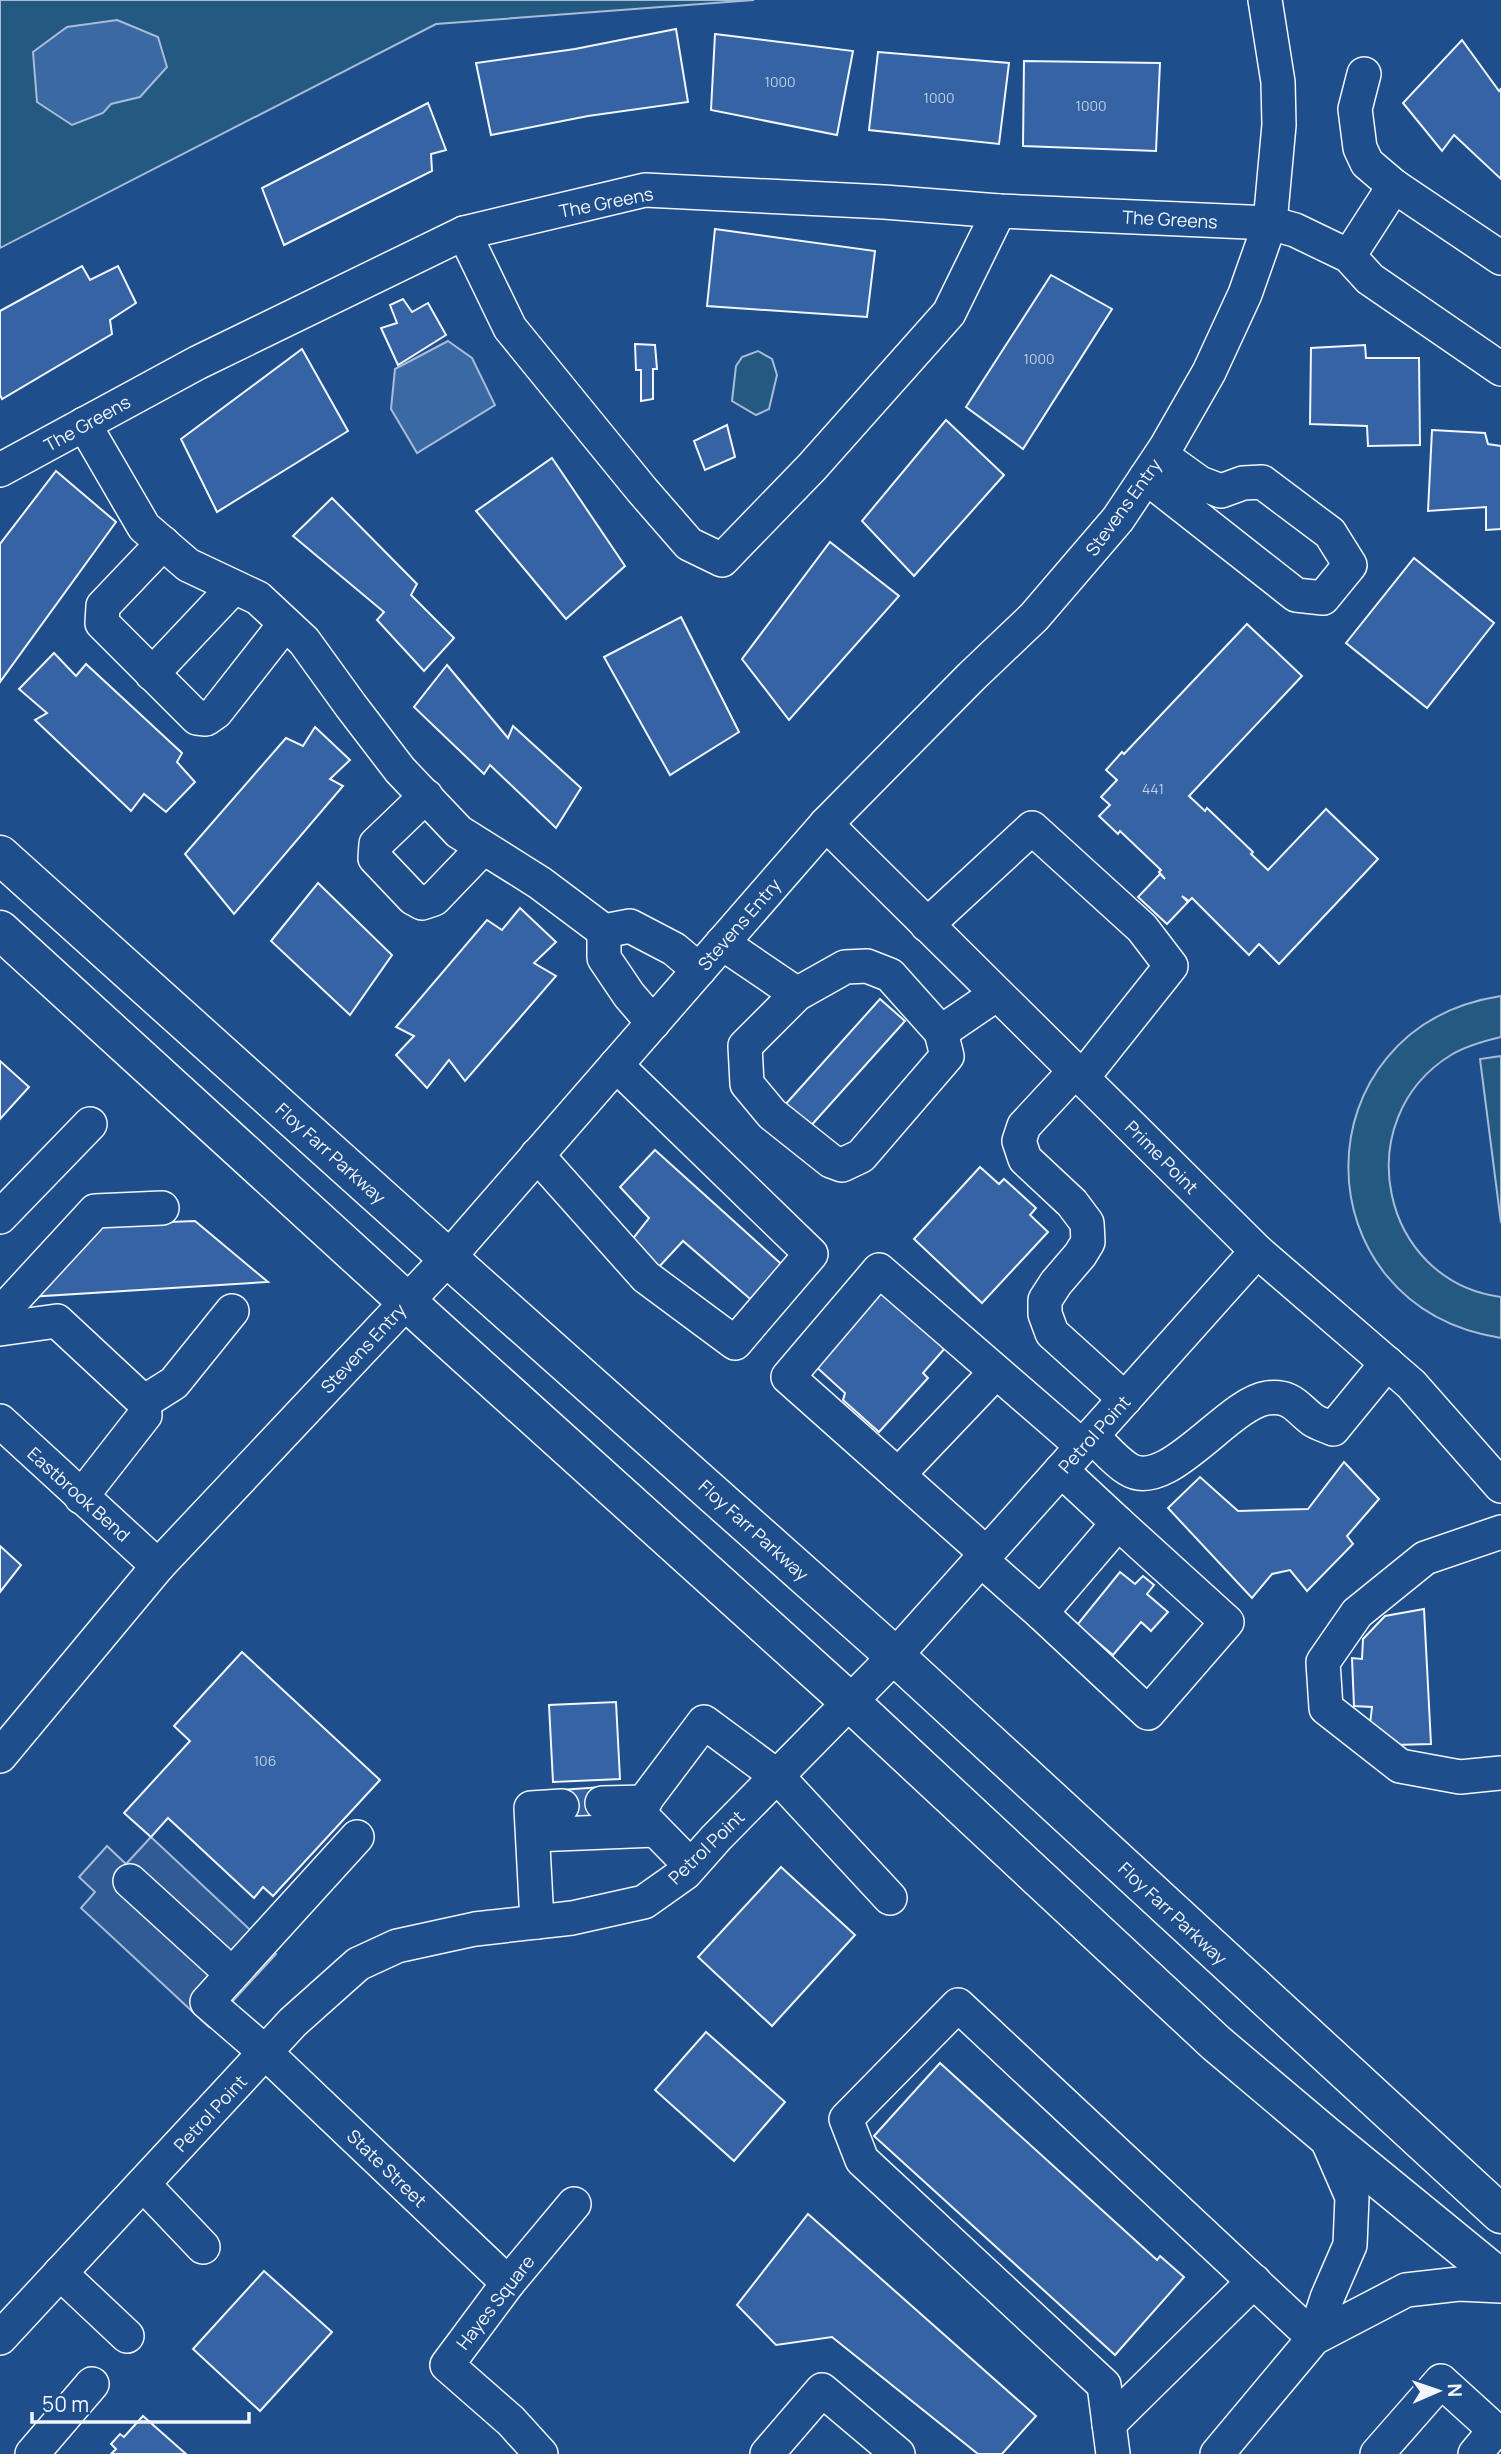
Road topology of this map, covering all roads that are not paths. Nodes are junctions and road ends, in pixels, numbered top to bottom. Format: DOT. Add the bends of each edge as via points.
graph roads {
  1 [pos="1265,0"];
  2 [pos="1364,74"];
  3 [pos="1394,186"];
  4 [pos="999,211"];
  5 [pos="1270,223"];
  6 [pos="464,233"];
  7 [pos="1349,256"];
  8 [pos="1501,258"];
  9 [pos="1501,369"];
  10 [pos="84,425"];
  11 [pos="1154,466"];
  12 [pos="0,470"];
  13 [pos="163,543"];
  14 [pos="234,587"];
  15 [pos="285,624"];
  16 [pos="152,674"];
  17 [pos="426,796"];
  18 [pos="826,824"];
  19 [pos="483,848"];
  20 [pos="0,855"];
  21 [pos="927,925"];
  22 [pos="0,930"];
  23 [pos="604,931"];
  24 [pos="722,943"];
  25 [pos="699,970"];
  26 [pos="797,993"];
  27 [pos="998,994"];
  28 [pos="653,1023"];
  29 [pos="941,1032"];
  30 [pos="616,1065"];
  31 [pos="1079,1074"];
  32 [pos="90,1124"];
  33 [pos="537,1155"];
  34 [pos="162,1208"];
  35 [pos="1,1214"];
  36 [pos="1257,1251"];
  37 [pos="448,1258"];
  38 [pos="407,1302"];
  39 [pos="232,1311"];
  40 [pos="0,1314"];
  41 [pos="0,1329"];
  42 [pos="1387,1363"];
  43 [pos="996,1372"];
  44 [pos="1125,1398"];
  45 [pos="144,1402"];
  46 [pos="0,1421"];
  47 [pos="1079,1451"];
  48 [pos="898,1475"];
  49 [pos="1501,1486"];
  50 [pos="81,1497"];
  51 [pos="1118,1523"];
  52 [pos="1501,1532"];
  53 [pos="984,1557"];
  54 [pos="158,1566"];
  55 [pos="1041,1613"];
  56 [pos="895,1656"];
  57 [pos="850,1702"];
  58 [pos="0,1756"];
  59 [pos="1501,1773"];
  60 [pos="777,1776"];
  61 [pos="602,1803"];
  62 [pos="562,1806"];
  63 [pos="650,1816"];
  64 [pos="533,1835"];
  65 [pos="357,1837"];
  66 [pos="691,1866"];
  67 [pos="130,1881"];
  68 [pos="890,1898"];
  69 [pos="537,1922"];
  70 [pos="232,1974"];
  71 [pos="266,2053"];
  72 [pos="1325,2135"];
  73 [pos="143,2184"];
  74 [pos="574,2204"];
  75 [pos="1501,2214"];
  76 [pos="203,2247"];
  77 [pos="60,2273"];
  78 [pos="1501,2278"];
  79 [pos="1254,2281"];
  80 [pos="508,2283"];
  81 [pos="1501,2286"];
  82 [pos="127,2336"];
  83 [pos="0,2338"];
  84 [pos="1314,2338"];
  85 [pos="92,2384"];
  86 [pos="1111,2439"];
  87 [pos="32,2454"];
  88 [pos="541,2454"];
  89 [pos="767,2454"];
  90 [pos="898,2454"];
  91 [pos="1217,2454"];
  92 [pos="1377,2454"];
  93 [pos="1475,2454"];
  1 -- 5 [label="street, Stevens Entry" via="1278,82 1279,125"];
  2 -- 3 [label="street" via="1355,109 1360,148 1367,163"];
  3 -- 7 [label="street"];
  3 -- 8 [label="street"];
  4 -- 5 [label="street, The Greens"];
  4 -- 6 [label="street, The Greens" via="645,190"];
  4 -- 6 [label="street" via="949,313 722,560 689,544 510,327"];
  5 -- 7 [label="street, The Greens"];
  5 -- 11 [label="street, Stevens Entry" via="1245,294 1209,372"];
  6 -- 10 [label="street, The Greens" via="197,363"];
  7 -- 9 [label="street" via="1370,279"];
  10 -- 12 [label="street, The Greens"];
  10 -- 13 [label="street" via="144,527"];
  11 -- 11 [label="street" via="1296,595 1323,598 1350,565 1330,533 1262,482 1221,491"];
  11 -- 18 [label="street, Stevens Entry" via="1118,519 1052,598"];
  13 -- 14 [label="street" via="188,565"];
  13 -- 16 [label="street" via="103,606 102,623"];
  14 -- 15 [label="street" via="258,598"];
  14 -- 16 [label="street"];
  15 -- 16 [label="street" via="206,719 197,718"];
  15 -- 17 [label="street" via="304,641 359,717"];
  17 -- 19 [label="street" via="459,832"];
  17 -- 19 [label="street" via="376,844 375,858 413,898 422,903 434,899"];
  18 -- 21 [label="street, Prime Point"];
  18 -- 24 [label="street, Stevens Entry"];
  19 -- 23 [label="street"];
  20 -- 37 [label="main road, Floy Farr Parkway"];
  21 -- 27 [label="street, Prime Point"];
  21 -- 31 [label="street" via="1032,828 1142,928 1171,966"];
  22 -- 38 [label="main road"];
  23 -- 25 [label="street" via="630,926 674,949"];
  23 -- 28 [label="street" via="604,958"];
  24 -- 25 [label="street, Stevens Entry"];
  24 -- 26 [label="street"];
  25 -- 28 [label="street, Stevens Entry"];
  26 -- 29 [label="street" via="845,967 867,967 890,975"];
  26 -- 29 [label="street" via="746,1046 747,1084 772,1114 842,1165 861,1156 947,1056"];
  27 -- 29 [label="street"];
  27 -- 31 [label="street, Prime Point"];
  28 -- 30 [label="street, Stevens Entry"];
  30 -- 33 [label="street, Stevens Entry"];
  30 -- 33 [label="street" via="811,1254 735,1343 646,1277"];
  31 -- 36 [label="street, Prime Point"];
  31 -- 44 [label="street" via="1024,1126 1019,1141 1025,1159 1087,1223 1088,1242 1045,1300 1052,1334"];
  32 -- 35 [label="street"];
  33 -- 37 [label="street, Stevens Entry"];
  34 -- 40 [label="street" via="95,1211"];
  36 -- 42 [label="street, Prime Point"];
  36 -- 44 [label="street, Petrol Point"];
  37 -- 38 [label="street, Stevens Entry"];
  37 -- 56 [label="main road, Floy Farr Parkway"];
  38 -- 54 [label="street, Stevens Entry"];
  38 -- 57 [label="main road"];
  39 -- 45 [label="street" via="174,1383"];
  41 -- 45 [label="street" via="57,1321"];
  42 -- 47 [label="street" via="1333,1429 1314,1421 1295,1402 1268,1398 1245,1406 1181,1458 1149,1474"];
  42 -- 49 [label="street, Prime Point"];
  43 -- 47 [label="street"];
  43 -- 48 [label="street"];
  43 -- 48 [label="street" via="880,1270 788,1377"];
  44 -- 47 [label="street, Petrol Point"];
  45 -- 50 [label="street" via="145,1415"];
  46 -- 50 [label="street, Eastbrook Bend"];
  47 -- 51 [label="street"];
  47 -- 53 [label="street, Petrol Point"];
  48 -- 53 [label="street"];
  50 -- 54 [label="street, Eastbrook Bend"];
  51 -- 55 [label="street"];
  51 -- 55 [label="street" via="1227,1622 1148,1713"];
  52 -- 59 [label="street" via="1425,1558 1357,1613 1323,1662 1326,1708 1400,1766 1460,1777"];
  53 -- 55 [label="street"];
  53 -- 56 [label="street, Petrol Point"];
  54 -- 58 [label="street, Stevens Entry"];
  56 -- 57 [label="street, Petrol Point"];
  56 -- 75 [label="main road, Floy Farr Parkway"];
  57 -- 60 [label="street, Petrol Point"];
  57 -- 72 [label="main road" via="1216,2043"];
  60 -- 63 [label="street" via="704,1722"];
  60 -- 66 [label="street, Petrol Point"];
  60 -- 68 [label="street"];
  61 -- 63 [label="street"];
  62 -- 64 [label="street" via="531,1808"];
  63 -- 64 [label="street"];
  63 -- 66 [label="street"];
  64 -- 69 [label="street"];
  65 -- 70 [label="street"];
  66 -- 69 [label="street, Petrol Point" via="644,1902"];
  67 -- 70 [label="street"];
  69 -- 71 [label="street, Petrol Point" via="475,1929 397,1946 358,1965 293,2022"];
  70 -- 71 [label="street, State Street" via="207,2002"];
  71 -- 73 [label="street, Petrol Point"];
  71 -- 80 [label="street, State Street"];
  72 -- 78 [label="main road"];
  72 -- 84 [label="street" via="1352,2197 1350,2245"];
  73 -- 76 [label="street"];
  73 -- 77 [label="street, Petrol Point"];
  74 -- 80 [label="street, Hayes Square"];
  77 -- 82 [label="street"];
  77 -- 83 [label="street, Petrol Point"];
  79 -- 84 [label="street"];
  79 -- 86 [label="street"];
  79 -- 86 [label="street" via="958,2005 846,2119 862,2160 1104,2385"];
  80 -- 88 [label="street, Hayes Square" via="447,2365"];
  81 -- 84 [label="street" via="1460,2284 1406,2290"];
  84 -- 91 [label="street"];
  85 -- 87 [label="street"];
  89 -- 90 [label="street" via="822,2390"];
  92 -- 93 [label="street" via="1441,2381 1495,2430"];
}
